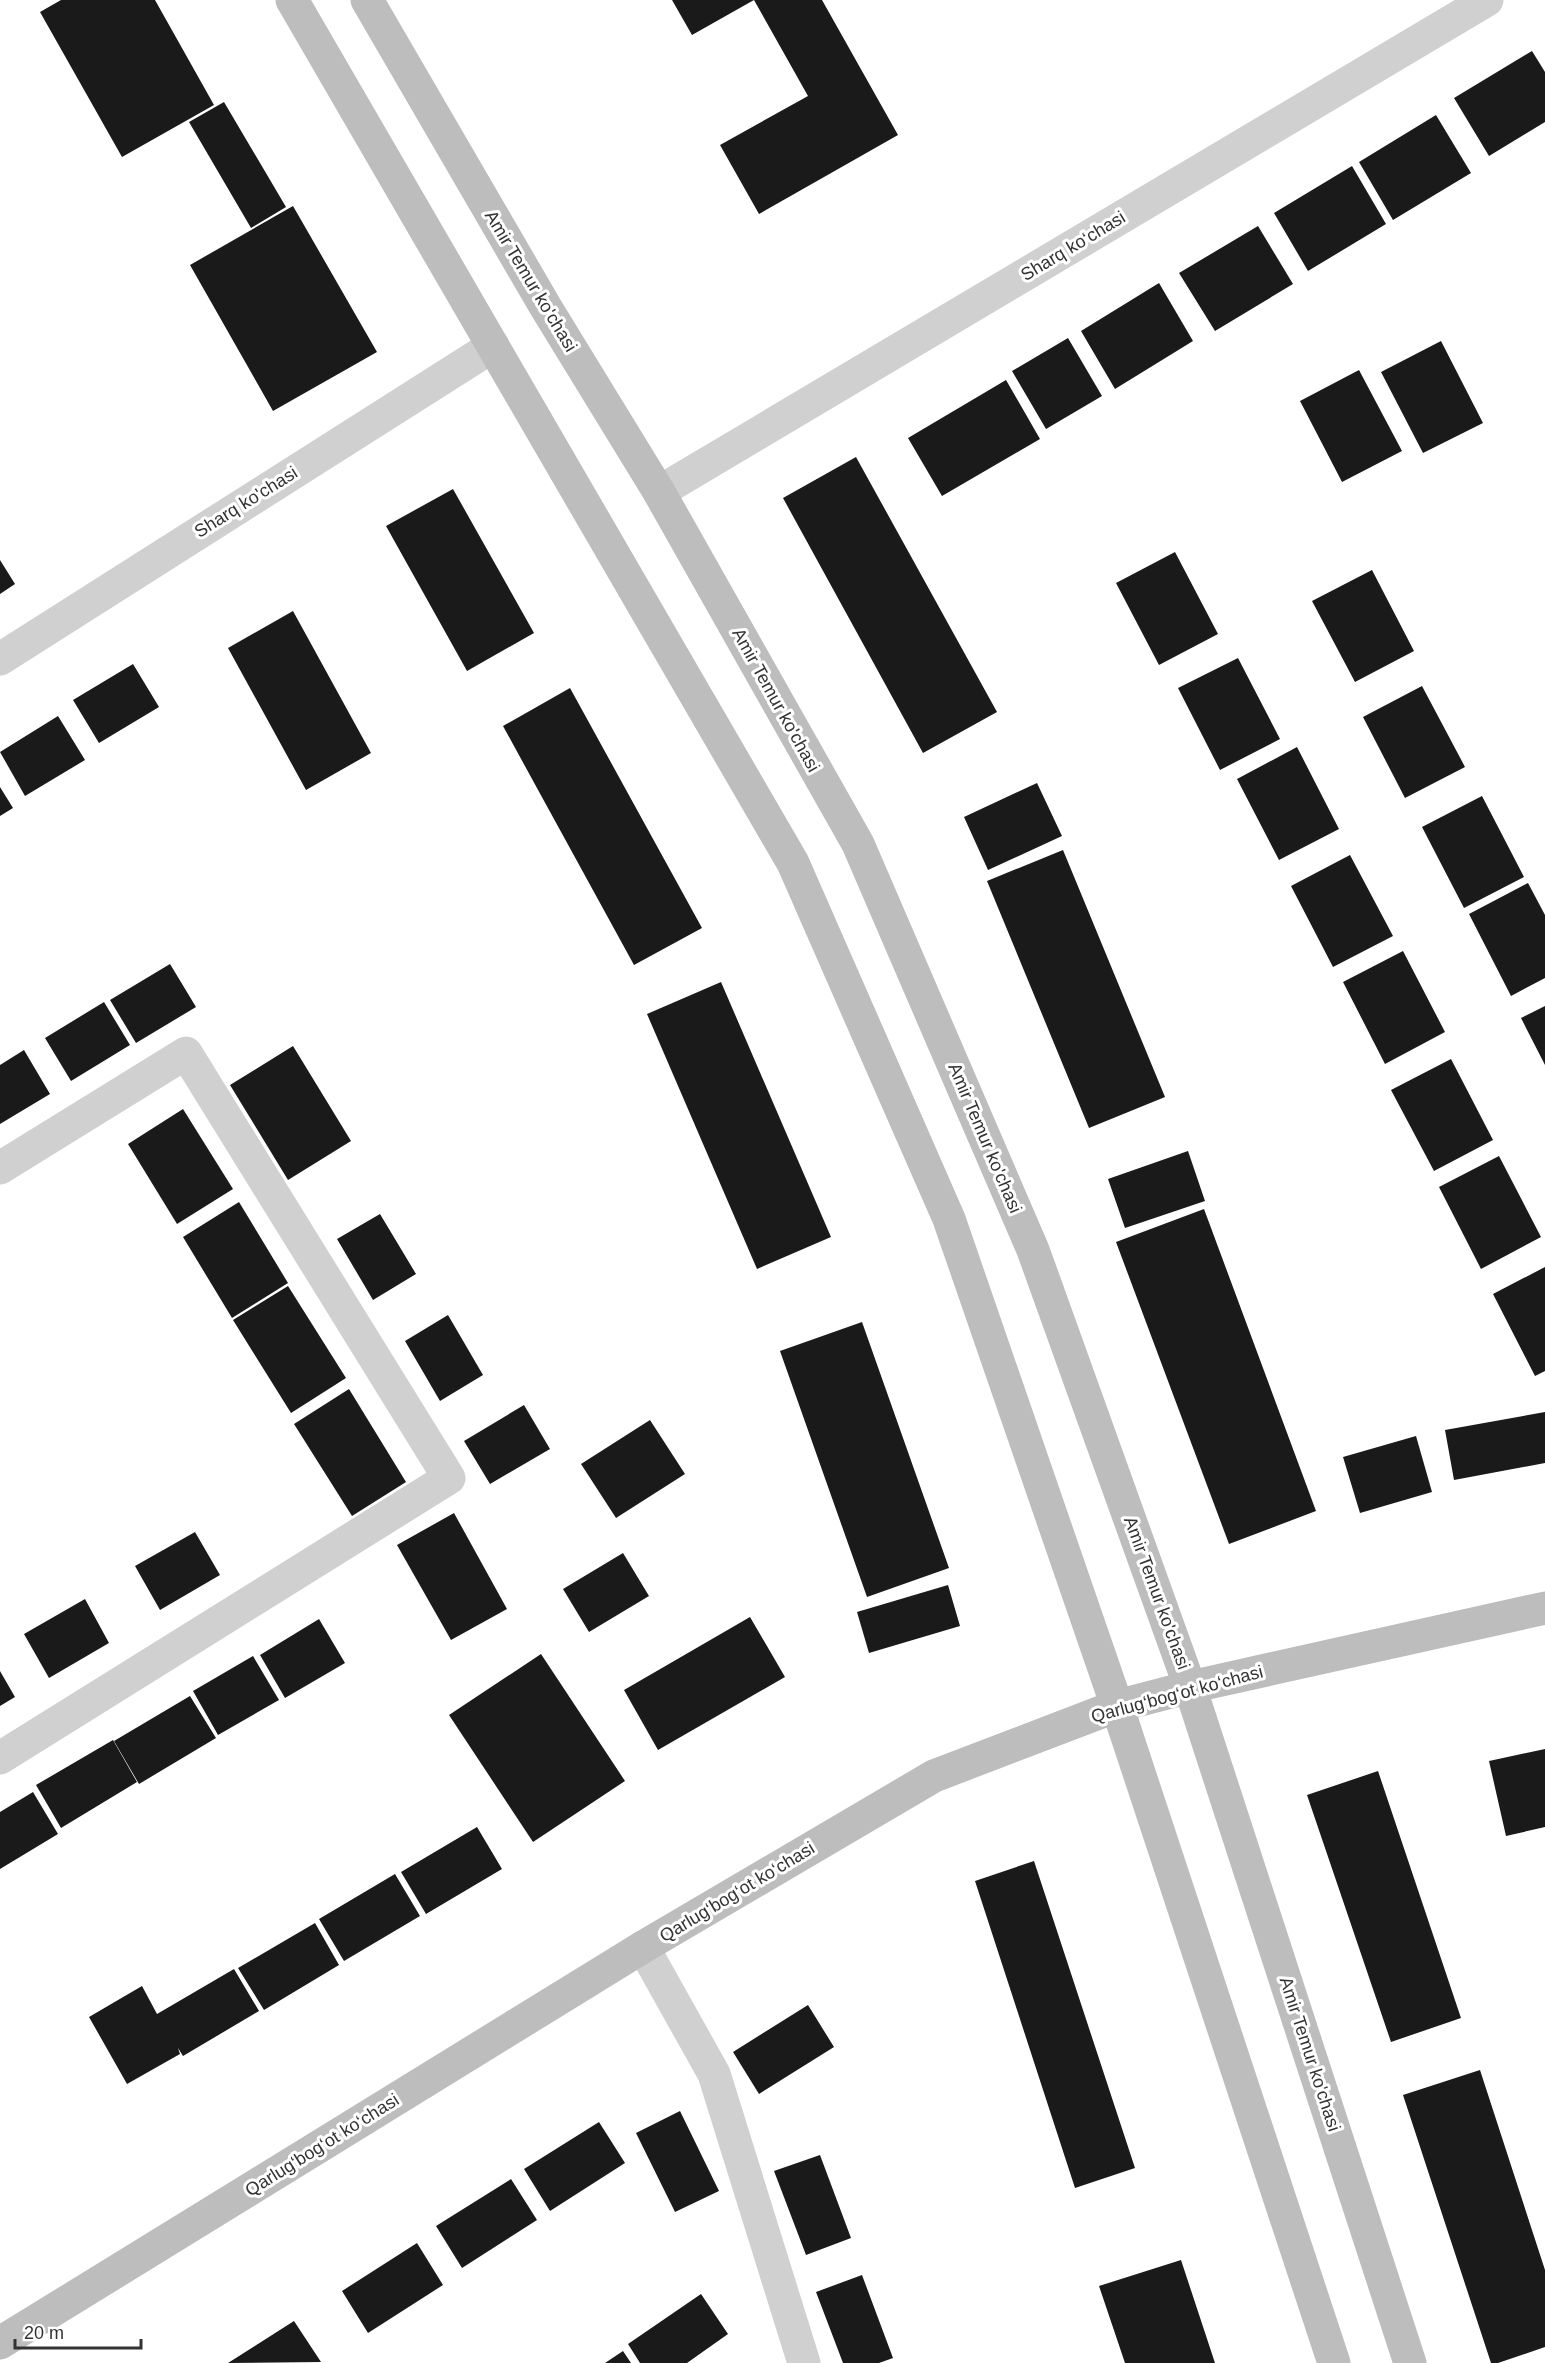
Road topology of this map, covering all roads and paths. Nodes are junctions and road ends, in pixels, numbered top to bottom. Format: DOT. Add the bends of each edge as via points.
graph roads {
  1 [pos="292,0"];
  2 [pos="367,0"];
  3 [pos="1488,0"];
  4 [pos="493,346"];
  5 [pos="659,492"];
  6 [pos="0,659"];
  7 [pos="0,1168"];
  8 [pos="1545,1608"];
  9 [pos="1190,1687"];
  10 [pos="1117,1706"];
  11 [pos="0,1758"];
  12 [pos="643,1947"];
  13 [pos="0,2343"];
  14 [pos="803,2363"];
  15 [pos="1334,2363"];
  16 [pos="1410,2363"];
  1 -- 4 [label="main road"];
  2 -- 5 [label="main road, Amir Temur ko'chasi" via="545,306"];
  3 -- 5 [label="street, Sharq ko‘chasi"];
  4 -- 6 [label="street, Sharq ko'chasi"];
  4 -- 10 [label="main road" via="793,863 949,1219"];
  5 -- 9 [label="main road, Amir Temur ko'chasi" via="858,844 1033,1250"];
  7 -- 11 [label="street" via="186,1053 449,1478"];
  8 -- 9 [label="main road, Qarlug‘bog‘ot ko‘chasi"];
  9 -- 10 [label="main road, Qarlug‘bog‘ot ko‘chasi"];
  9 -- 16 [label="main road, Amir Temur ko'chasi"];
  10 -- 12 [label="main road, Qarlug‘bog‘ot ko‘chasi" via="934,1776"];
  10 -- 15 [label="main road"];
  12 -- 13 [label="main road, Qarlug‘bog‘ot ko‘chasi"];
  12 -- 14 [label="street" via="714,2074"];
}
